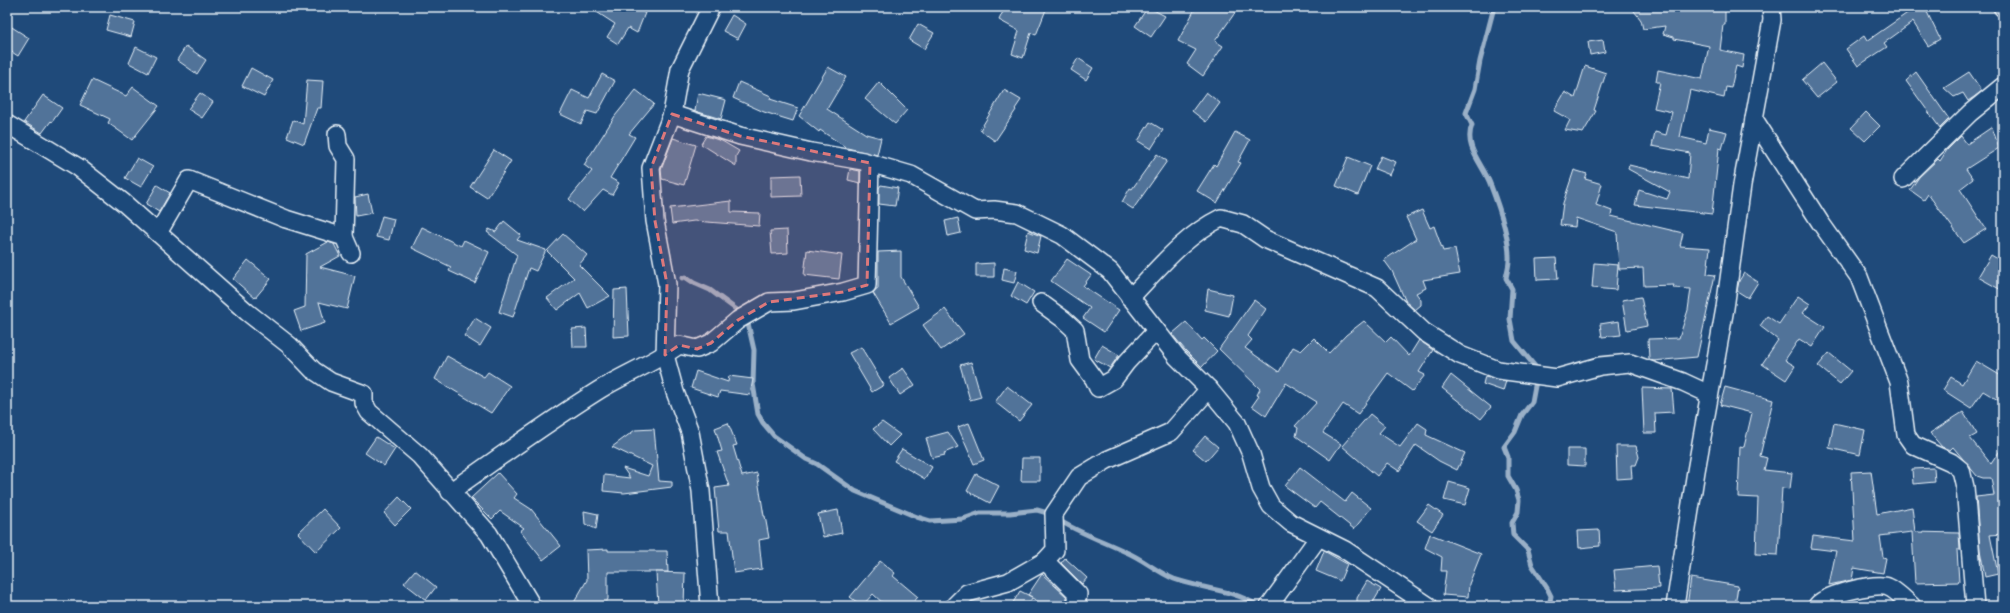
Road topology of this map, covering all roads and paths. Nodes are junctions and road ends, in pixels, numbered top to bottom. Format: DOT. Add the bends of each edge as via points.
graph roads {
  1 [pos="711,7"];
  2 [pos="1771,7"];
  3 [pos="2003,86"];
  4 [pos="672,114"];
  5 [pos="1754,119"];
  6 [pos="7,124"];
  7 [pos="337,134"];
  8 [pos="870,163"];
  9 [pos="1903,179"];
  10 [pos="158,233"];
  11 [pos="344,237"];
  12 [pos="351,253"];
  13 [pos="1130,298"];
  14 [pos="1041,303"];
  15 [pos="1156,330"];
  16 [pos="665,355"];
  17 [pos="1209,389"];
  18 [pos="1709,394"];
  19 [pos="450,492"];
  20 [pos="1318,538"];
  21 [pos="1045,561"];
  22 [pos="532,606"];
  23 [pos="710,606"];
  24 [pos="954,606"];
  25 [pos="1076,606"];
  26 [pos="1269,606"];
  27 [pos="1429,606"];
  28 [pos="1675,606"];
  29 [pos="1818,606"];
  30 [pos="1912,606"];
  31 [pos="1974,606"];
  1 -- 4 [label="street" via="680,69"];
  2 -- 5 [label="street" via="1772,20"];
  3 -- 9 [label="street" via="1970,113"];
  4 -- 8 [label="street" via="740,136"];
  4 -- 16 [label="street" via="651,168 655,221 667,284"];
  5 -- 18 [label="street"];
  5 -- 31 [label="street" via="1820,222 1859,277 1900,382 1906,435 1913,445 1951,462 1962,470"];
  6 -- 10 [label="street" via="78,168"];
  7 -- 11 [label="street" via="338,146 346,159"];
  8 -- 13 [label="street" via="911,175 975,211 994,210 1017,214 1062,235 1110,271"];
  8 -- 16 [label="street" via="867,284 808,299 769,302 738,320 711,343 697,349 679,345"];
  10 -- 11 [label="street" via="189,180 286,219"];
  10 -- 19 [label="street" via="247,312 289,345 313,370 331,382 364,394 364,403 369,412 420,456"];
  11 -- 12 [label="street"];
  13 -- 15 [label="street"];
  13 -- 18 [label="street" via="1186,240 1221,218 1243,224 1265,239 1377,288 1424,332 1460,355 1498,370 1557,378 1600,366 1630,363"];
  14 -- 15 [label="street" via="1075,330 1080,360 1098,388 1114,380"];
  15 -- 17 [label="street"];
  16 -- 19 [label="street" via="600,390 517,444"];
  16 -- 23 [label="street" via="690,432 701,491"];
  17 -- 20 [label="street" via="1237,423 1251,454 1261,488 1271,506 1291,523"];
  17 -- 21 [label="street" via="1171,432 1107,460 1079,477 1054,514 1055,550"];
  18 -- 28 [label="street"];
  19 -- 22 [label="street" via="489,534"];
  20 -- 26 [label="street"];
  20 -- 27 [label="street" via="1345,550"];
  21 -- 24 [label="street" via="1008,582 967,593"];
  21 -- 25 [label="street" via="1078,594"];
  29 -- 30 [label="street" via="1819,602 1830,595 1874,586 1887,586"];
}
